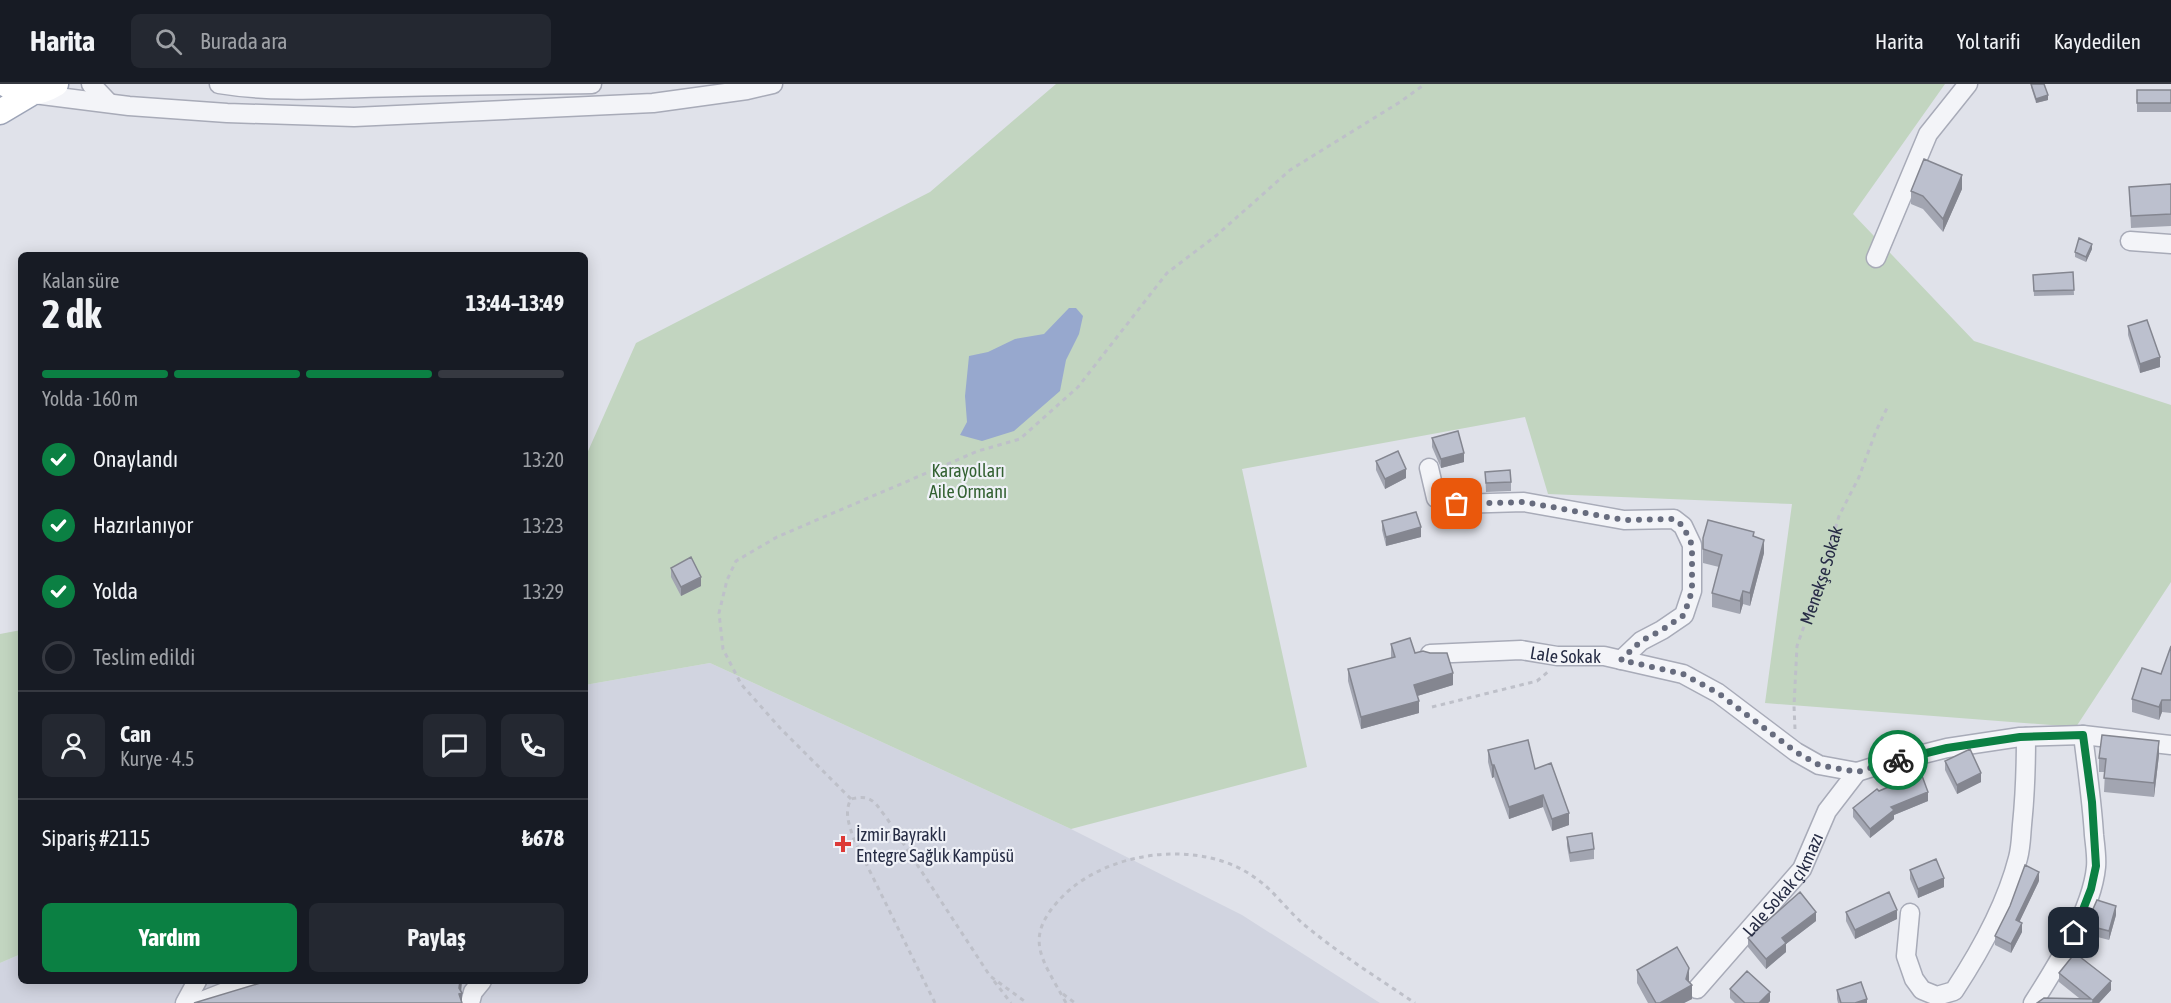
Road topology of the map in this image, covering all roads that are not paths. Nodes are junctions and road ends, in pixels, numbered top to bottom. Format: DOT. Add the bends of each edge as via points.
graph roads {
  1 [pos="5,84"];
  2 [pos="56,84"];
  3 [pos="91,84"];
  4 [pos="219,84"];
  5 [pos="592,84"];
  6 [pos="773,84"];
  7 [pos="1968,84"];
  8 [pos="32,93"];
  9 [pos="108,102"];
  10 [pos="0,112"];
  11 [pos="2130,241"];
  12 [pos="2171,244"];
  13 [pos="1876,258"];
  14 [pos="1429,468"];
  15 [pos="1430,654"];
  16 [pos="1621,660"];
  17 [pos="2083,735"];
  18 [pos="2026,737"];
  19 [pos="2171,745"];
  20 [pos="1857,772"];
  21 [pos="1910,913"];
  22 [pos="195,984"];
  23 [pos="245,984"];
  24 [pos="465,984"];
  25 [pos="480,984"];
  26 [pos="1697,989"];
  27 [pos="184,1003"];
  28 [pos="197,1003"];
  29 [pos="470,1003"];
  30 [pos="2033,1003"];
  1 -- 8 [label="main road" via="18,92"];
  2 -- 8 [label="main road"];
  3 -- 9 [label="street"];
  4 -- 5 [label="street" via="326,91"];
  6 -- 9 [label="street" via="653,103 354,117 226,114"];
  7 -- 13 [label="street" via="1928,134"];
  8 -- 9 [label="street"];
  8 -- 10 [label="main road"];
  11 -- 12 [label="street"];
  14 -- 16 [label="street" via="1436,498 1457,504 1524,502 1624,520 1674,519 1683,526 1692,545 1692,591 1684,615 1641,641"];
  15 -- 16 [label="street, Lale Sokak" via="1521,650"];
  16 -- 20 [label="street, Lale Sokak" via="1683,674 1718,693 1819,765"];
  17 -- 18 [label="street, Lale Sokak"];
  17 -- 19 [label="street, Lale Sokak"];
  17 -- 30 [label="street" via="2096,866 2074,933"];
  18 -- 20 [label="street, Lale Sokak" via="1947,748"];
  18 -- 21 [label="street" via="2019,855 1991,928 1954,991 1937,996 1922,990 1914,979 1906,956"];
  20 -- 26 [label="street, Lale Sokak çıkmazı" via="1827,811 1802,869"];
  22 -- 27 [label="street"];
  23 -- 28 [label="street"];
  24 -- 29 [label="street"];
  25 -- 29 [label="street"];
}
